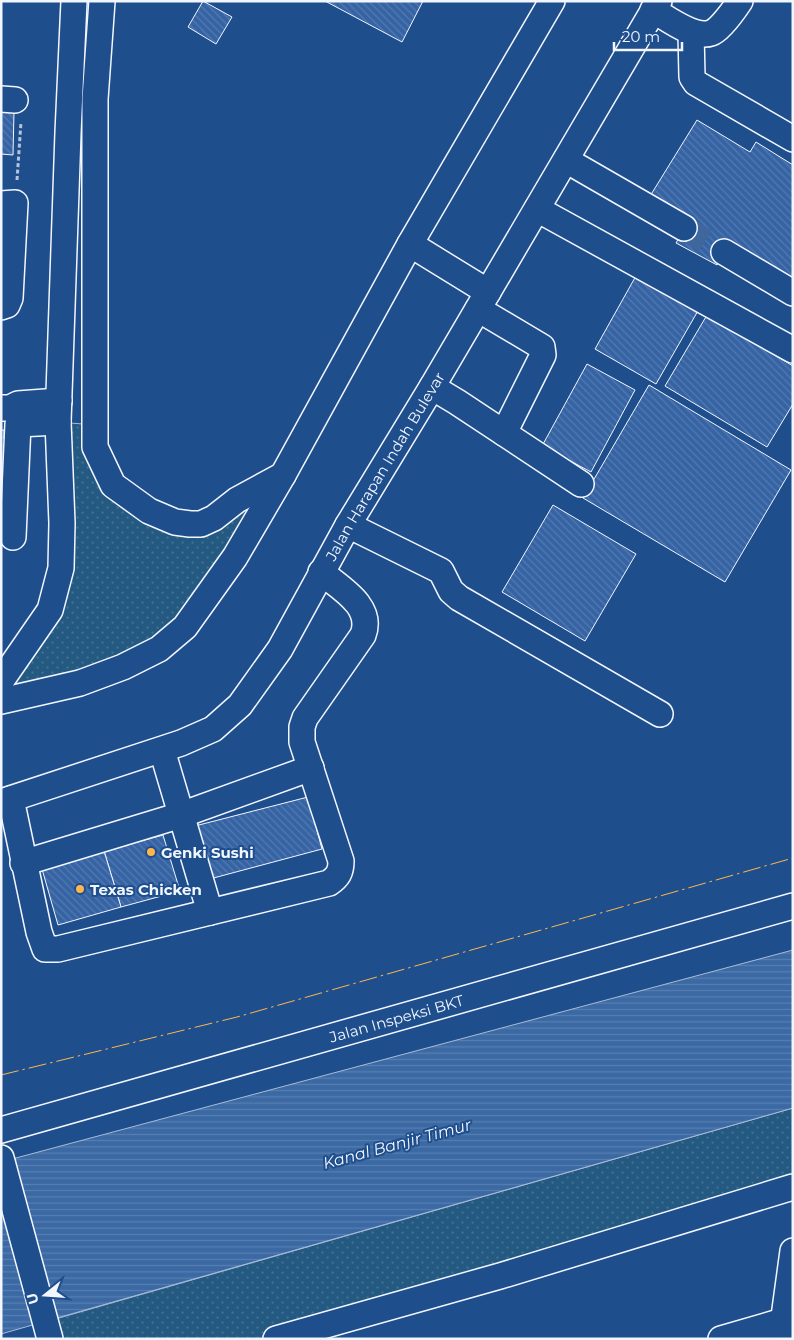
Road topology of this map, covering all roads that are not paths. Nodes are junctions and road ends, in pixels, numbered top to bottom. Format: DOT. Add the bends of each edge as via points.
graph roads {
  1 [pos="74,1"];
  2 [pos="102,1"];
  3 [pos="552,1"];
  4 [pos="740,1"];
  5 [pos="656,6"];
  6 [pos="691,32"];
  7 [pos="793,139"];
  8 [pos="566,160"];
  9 [pos="8,204"];
  10 [pos="537,209"];
  11 [pos="684,228"];
  12 [pos="413,247"];
  13 [pos="724,252"];
  14 [pos="479,294"];
  15 [pos="793,294"];
  16 [pos="1,307"];
  17 [pos="793,350"];
  18 [pos="432,387"];
  19 [pos="58,412"];
  20 [pos="10,415"];
  21 [pos="504,433"];
  22 [pos="283,475"];
  23 [pos="581,484"];
  24 [pos="348,525"];
  25 [pos="13,537"];
  26 [pos="321,572"];
  27 [pos="1,681"];
  28 [pos="1,701"];
  29 [pos="660,714"];
  30 [pos="162,750"];
  31 [pos="311,768"];
  32 [pos="6,801"];
  33 [pos="181,814"];
  34 [pos="23,863"];
  35 [pos="793,906"];
  36 [pos="210,912"];
  37 [pos="1,1130"];
  38 [pos="1,1158"];
  39 [pos="793,1188"];
  40 [pos="793,1251"];
  41 [pos="786,1326"];
  42 [pos="50,1339"];
  43 [pos="276,1339"];
  44 [pos="721,1339"];
  1 -- 19 [label="street"];
  2 -- 22 [label="street" via="95,99 95,447 113,485 149,511 174,522 201,524"];
  3 -- 12 [label="street"];
  4 -- 6 [label="street" via="712,33"];
  5 -- 6 [label="street"];
  5 -- 8 [label="street, Jalan Harapan Indah Bulevar"];
  6 -- 7 [label="street" via="692,76 696,82"];
  8 -- 10 [label="street, Jalan Harapan Indah Bulevar"];
  8 -- 11 [label="street"];
  9 -- 16 [label="street" via="10,298 7,305"];
  10 -- 14 [label="street, Jalan Harapan Indah Bulevar"];
  10 -- 17 [label="street"];
  12 -- 14 [label="street"];
  12 -- 22 [label="street"];
  13 -- 15 [label="street"];
  14 -- 18 [label="street, Jalan Harapan Indah Bulevar"];
  14 -- 21 [label="street" via="542,347 543,355"];
  18 -- 21 [label="street"];
  18 -- 24 [label="street, Jalan Harapan Indah Bulevar"];
  19 -- 20 [label="street"];
  19 -- 27 [label="street" via="61,568 50,610"];
  20 -- 25 [label="street"];
  21 -- 23 [label="street"];
  22 -- 28 [label="street" via="230,563 185,627 159,648 123,667 80,683"];
  24 -- 26 [label="street, Jalan Harapan Indah Bulevar"];
  24 -- 29 [label="street" via="441,571 451,591 459,598"];
  26 -- 30 [label="street, Jalan Harapan Indah Bulevar" via="280,649 240,705 213,729"];
  26 -- 31 [label="street" via="358,604 366,622 363,634 305,718 302,742"];
  30 -- 32 [label="street, Jalan Harapan Indah Bulevar"];
  30 -- 33 [label="street"];
  31 -- 33 [label="street"];
  31 -- 36 [label="street" via="341,861 339,874 329,883"];
  32 -- 34 [label="street"];
  33 -- 34 [label="street"];
  33 -- 36 [label="street"];
  34 -- 36 [label="street" via="38,932 45,949 58,949"];
  35 -- 37 [label="street, Jalan Inspeksi BKT"];
  38 -- 42 [label="street"];
  39 -- 43 [label="street"];
  40 -- 41 [label="street"];
  41 -- 44 [label="street"];
}
